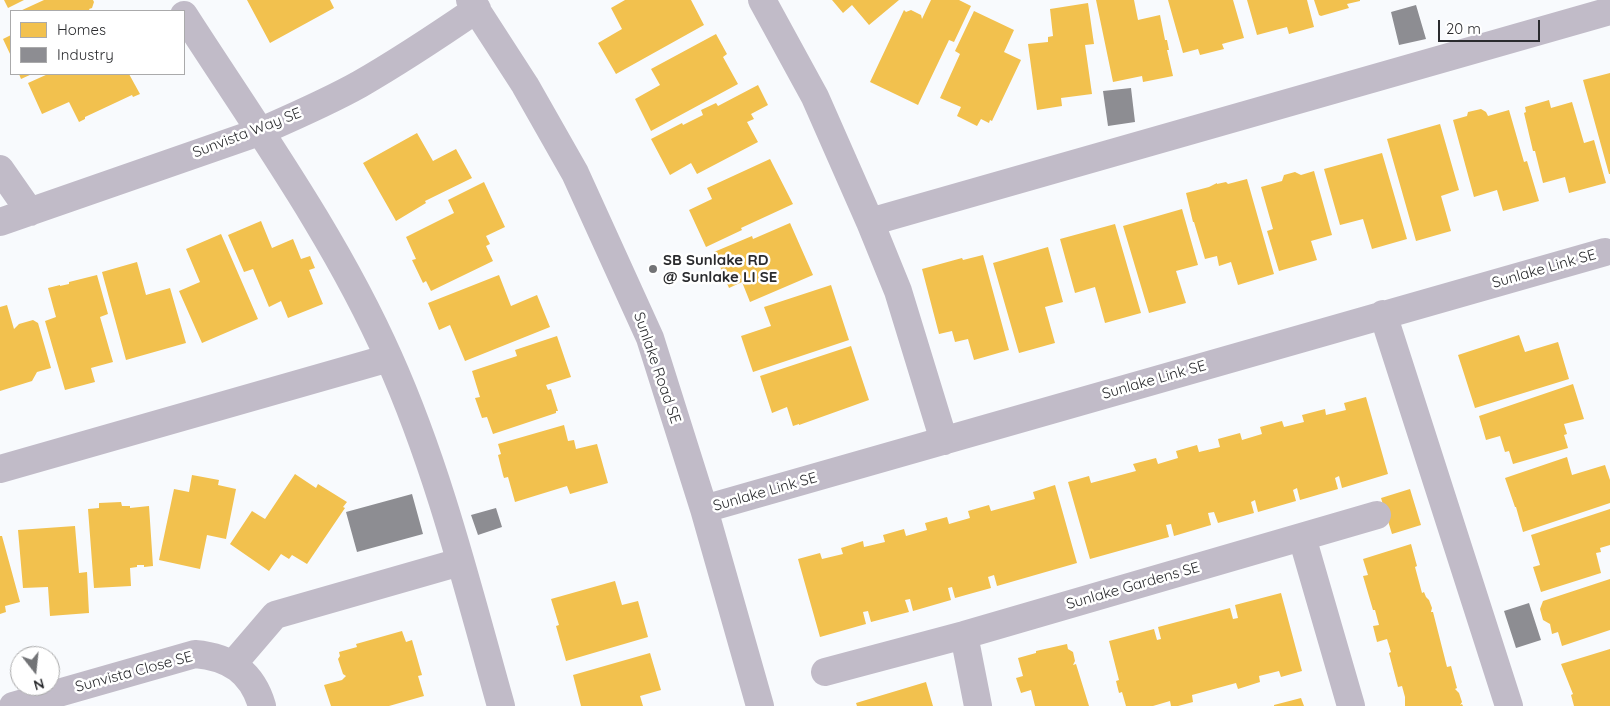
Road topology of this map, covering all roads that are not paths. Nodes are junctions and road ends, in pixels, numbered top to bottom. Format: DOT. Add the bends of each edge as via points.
graph roads {
  1 [pos="762,0"];
  2 [pos="474,5"];
  3 [pos="1610,11"];
  4 [pos="185,17"];
  5 [pos="259,132"];
  6 [pos="0,169"];
  7 [pos="30,212"];
  8 [pos="0,222"];
  9 [pos="870,222"];
  10 [pos="1608,257"];
  11 [pos="1383,314"];
  12 [pos="389,358"];
  13 [pos="944,441"];
  14 [pos="0,469"];
  15 [pos="704,509"];
  16 [pos="1377,515"];
  17 [pos="1302,538"];
  18 [pos="460,562"];
  19 [pos="964,635"];
  20 [pos="232,664"];
  21 [pos="825,672"];
  22 [pos="18,705"];
  23 [pos="262,706"];
  24 [pos="501,706"];
  25 [pos="760,706"];
  26 [pos="978,706"];
  27 [pos="1351,706"];
  28 [pos="1509,706"];
  1 -- 9 [label="street" via="816,97"];
  2 -- 5 [label="street, Sunvista Way SE" via="414,52 358,85"];
  2 -- 15 [label="street, Sunlake Road SE" via="575,173 612,254 650,338"];
  3 -- 9 [label="street"];
  4 -- 5 [label="street"];
  5 -- 7 [label="street, Sunvista Way SE"];
  5 -- 12 [label="street" via="297,188 356,288"];
  6 -- 7 [label="street"];
  7 -- 8 [label="street, Sunvista Way SE"];
  9 -- 13 [label="street" via="898,291"];
  10 -- 11 [label="street, Sunlake Link SE"];
  11 -- 13 [label="street, Sunlake Link SE"];
  11 -- 28 [label="street"];
  12 -- 14 [label="street"];
  12 -- 18 [label="street" via="440,490"];
  13 -- 15 [label="street, Sunlake Link SE"];
  15 -- 25 [label="street, Sunlake Road SE"];
  16 -- 17 [label="street, Sunlake Gardens SE"];
  17 -- 19 [label="street, Sunlake Gardens SE"];
  17 -- 27 [label="street"];
  18 -- 20 [label="street" via="275,615"];
  18 -- 24 [label="street"];
  19 -- 21 [label="street, Sunlake Gardens SE"];
  19 -- 26 [label="street"];
  20 -- 22 [label="street, Sunvista Close SE" via="213,656 196,654"];
  20 -- 23 [label="street, Sunvista Close SE" via="251,680"];
}
